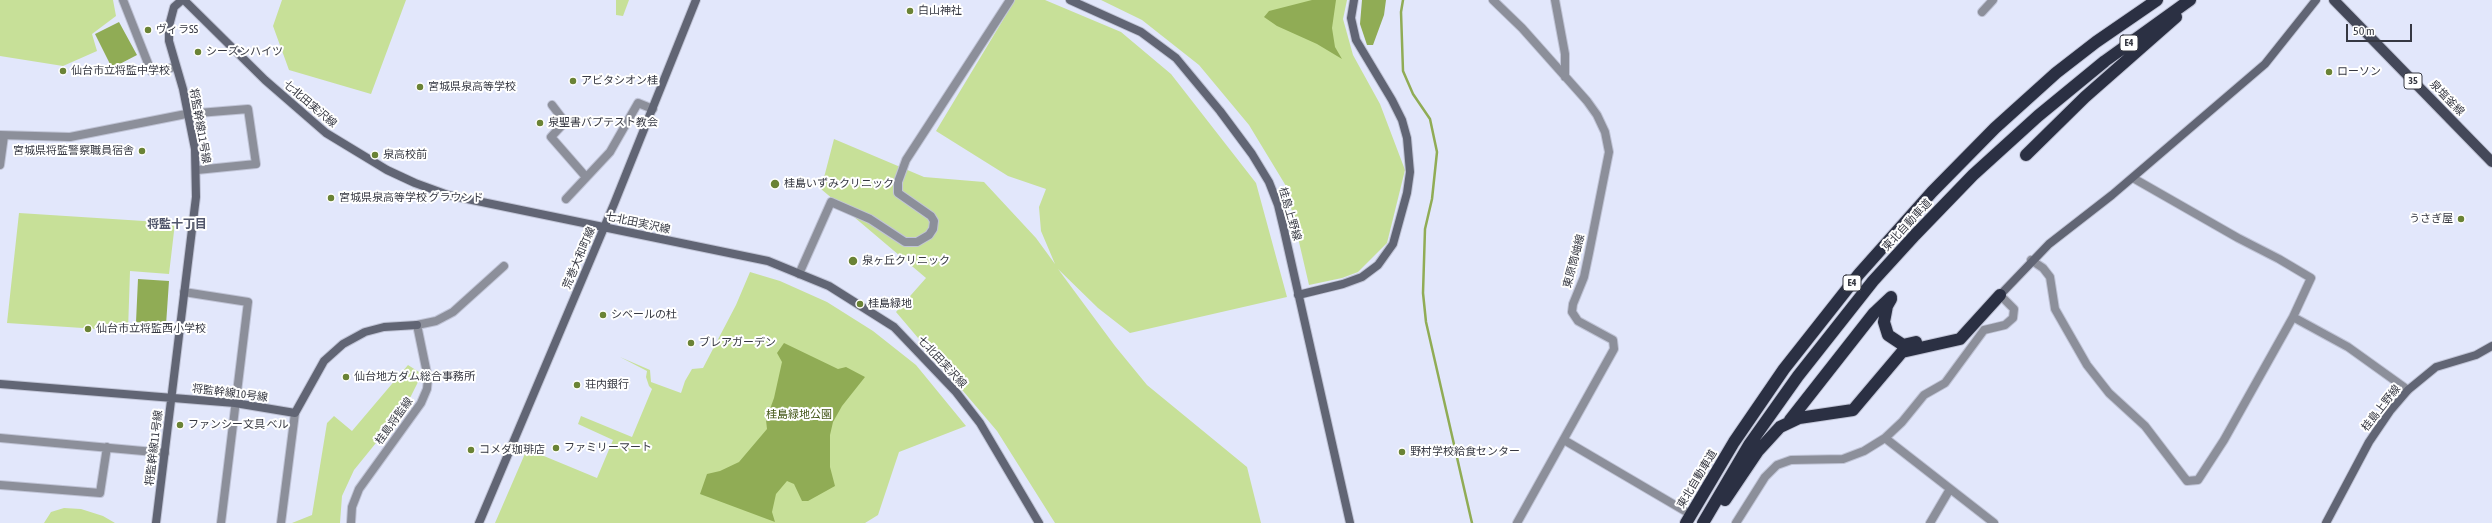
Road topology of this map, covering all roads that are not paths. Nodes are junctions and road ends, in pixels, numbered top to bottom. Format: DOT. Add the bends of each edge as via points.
graph roads {
  1 [pos="123,0"];
  2 [pos="183,0"];
  3 [pos="696,0"];
  4 [pos="1010,0"];
  5 [pos="1070,0"];
  6 [pos="1354,0"];
  7 [pos="1494,0"];
  8 [pos="1555,0"];
  9 [pos="1993,0"];
  10 [pos="2143,0"];
  11 [pos="2157,0"];
  12 [pos="2190,0"];
  13 [pos="2197,0"];
  14 [pos="2316,0"];
  15 [pos="2334,0"];
  16 [pos="1982,12"];
  17 [pos="176,67"];
  18 [pos="2056,73"];
  19 [pos="1565,77"];
  20 [pos="552,105"];
  21 [pos="653,109"];
  22 [pos="186,114"];
  23 [pos="2,135"];
  24 [pos="2026,155"];
  25 [pos="2492,162"];
  26 [pos="0,165"];
  27 [pos="197,170"];
  28 [pos="586,177"];
  29 [pos="2133,178"];
  30 [pos="566,199"];
  31 [pos="604,227"];
  32 [pos="2032,260"];
  33 [pos="504,266"];
  34 [pos="799,274"];
  35 [pos="184,292"];
  36 [pos="1298,295"];
  37 [pos="2000,295"];
  38 [pos="2293,317"];
  39 [pos="417,325"];
  40 [pos="1972,325"];
  41 [pos="2492,346"];
  42 [pos="0,384"];
  43 [pos="2408,390"];
  44 [pos="172,397"];
  45 [pos="235,403"];
  46 [pos="295,413"];
  47 [pos="1790,420"];
  48 [pos="0,438"];
  49 [pos="1884,438"];
  50 [pos="1564,440"];
  51 [pos="107,447"];
  52 [pos="165,453"];
  53 [pos="0,485"];
  54 [pos="1950,489"];
  55 [pos="1685,517"];
  56 [pos="156,523"];
  57 [pos="221,523"];
  58 [pos="281,523"];
  59 [pos="351,523"];
  60 [pos="479,523"];
  61 [pos="1039,523"];
  62 [pos="1350,523"];
  63 [pos="1517,523"];
  64 [pos="1703,523"];
  65 [pos="1711,523"];
  66 [pos="1736,523"];
  67 [pos="1930,523"];
  68 [pos="1994,523"];
  69 [pos="2326,523"];
  1 -- 17 [label="street" via="151,71"];
  2 -- 17 [label="street, 将監幹線11号線" via="174,7 169,26 169,41"];
  2 -- 31 [label="street, 七北田実沢線" via="265,80 326,134 387,170 448,195"];
  3 -- 21 [label="street, 荒巻大和町線"];
  4 -- 34 [label="street" via="906,160 898,182 898,193 931,216 934,221 929,235 917,242 905,242 870,218 830,202"];
  5 -- 36 [label="street, 桂島上野線" via="1141,32 1161,46 1176,58 1214,103 1252,154 1269,182 1278,205"];
  6 -- 36 [label="street" via="1352,18 1356,40 1392,100 1407,138 1410,172 1407,193 1393,244 1378,265 1362,277"];
  7 -- 19 [label="street, 東原筒岫線"];
  8 -- 19 [label="street" via="1565,54"];
  9 -- 16 [label="street"];
  10 -- 18 [label="highway" via="2098,34"];
  11 -- 18 [label="highway, 東北自動車道 / E4"];
  12 -- 64 [label="highway, 東北自動車道 / E4" via="2116,52 2038,116 1973,175 1915,235 1873,281 1798,376 1749,445"];
  13 -- 24 [label="highway" via="2085,97"];
  14 -- 29 [label="street" via="2265,64"];
  15 -- 25 [label="main road, 泉塩釜線 / 35"];
  17 -- 22 [label="street, 将監幹線11号線" via="183,89"];
  18 -- 55 [label="highway, 東北自動車道 / E4" via="1961,162 1859,274 1753,413"];
  19 -- 50 [label="street, 東原筒岫線" via="1597,115 1605,132 1609,152 1584,277 1572,312 1578,321 1613,340 1614,349"];
  20 -- 28 [label="street" via="565,122 551,137"];
  21 -- 28 [label="street" via="638,103 610,152"];
  21 -- 31 [label="street, 荒巻大和町線"];
  22 -- 23 [label="street" via="70,137"];
  22 -- 27 [label="street, 将監幹線11号線" via="195,149"];
  22 -- 27 [label="street" via="248,109 256,164"];
  23 -- 26 [label="street"];
  27 -- 35 [label="street, 将監幹線11号線" via="193,236"];
  28 -- 30 [label="street"];
  29 -- 32 [label="street"];
  29 -- 38 [label="street" via="2311,278"];
  31 -- 34 [label="street, 七北田実沢線" via="768,261"];
  31 -- 60 [label="street, 荒巻大和町線"];
  32 -- 37 [label="street"];
  32 -- 38 [label="street" via="2050,277 2055,309 2088,364 2109,393 2145,426 2187,481 2192,482 2203,475"];
  33 -- 39 [label="street" via="453,312 436,321"];
  34 -- 61 [label="street, 七北田実沢線" via="829,286 894,327 956,392 980,423"];
  35 -- 44 [label="street, 将監幹線11号線"];
  35 -- 45 [label="street" via="248,302"];
  36 -- 62 [label="street, 桂島上野線"];
  37 -- 40 [label="highway"];
  37 -- 49 [label="street" via="2014,310 2010,322 1984,330 1945,383 1924,395 1902,422"];
  38 -- 43 [label="street" via="2348,347"];
  39 -- 46 [label="street" via="384,327 365,332 343,344 324,361"];
  39 -- 59 [label="street, 桂島将監線" via="428,378 427,388 421,403 359,489 352,508"];
  40 -- 47 [label="highway" via="1955,341 1902,352 1853,410"];
  40 -- 47 [label="highway" via="1955,334 1900,344 1892,339 1885,329 1887,306 1892,297 1874,313"];
  41 -- 43 [label="street, 桂島上野線" via="2476,355 2436,367"];
  42 -- 44 [label="street, 将監幹線10号線"];
  43 -- 69 [label="street, 桂島上野線" via="2369,442"];
  44 -- 45 [label="street, 将監幹線10号線"];
  44 -- 52 [label="street, 将監幹線11号線"];
  45 -- 46 [label="street, 将監幹線10号線"];
  45 -- 57 [label="street"];
  46 -- 58 [label="street"];
  47 -- 65 [label="highway" via="1758,451"];
  48 -- 51 [label="street"];
  49 -- 54 [label="street"];
  49 -- 66 [label="street" via="1864,451 1843,459 1791,460 1777,465 1764,477"];
  50 -- 55 [label="street"];
  50 -- 63 [label="street, 東原筒岫線"];
  51 -- 52 [label="street"];
  51 -- 53 [label="street" via="100,493"];
  52 -- 56 [label="street, 将監幹線11号線"];
  54 -- 67 [label="street"];
  54 -- 68 [label="street"];
}
